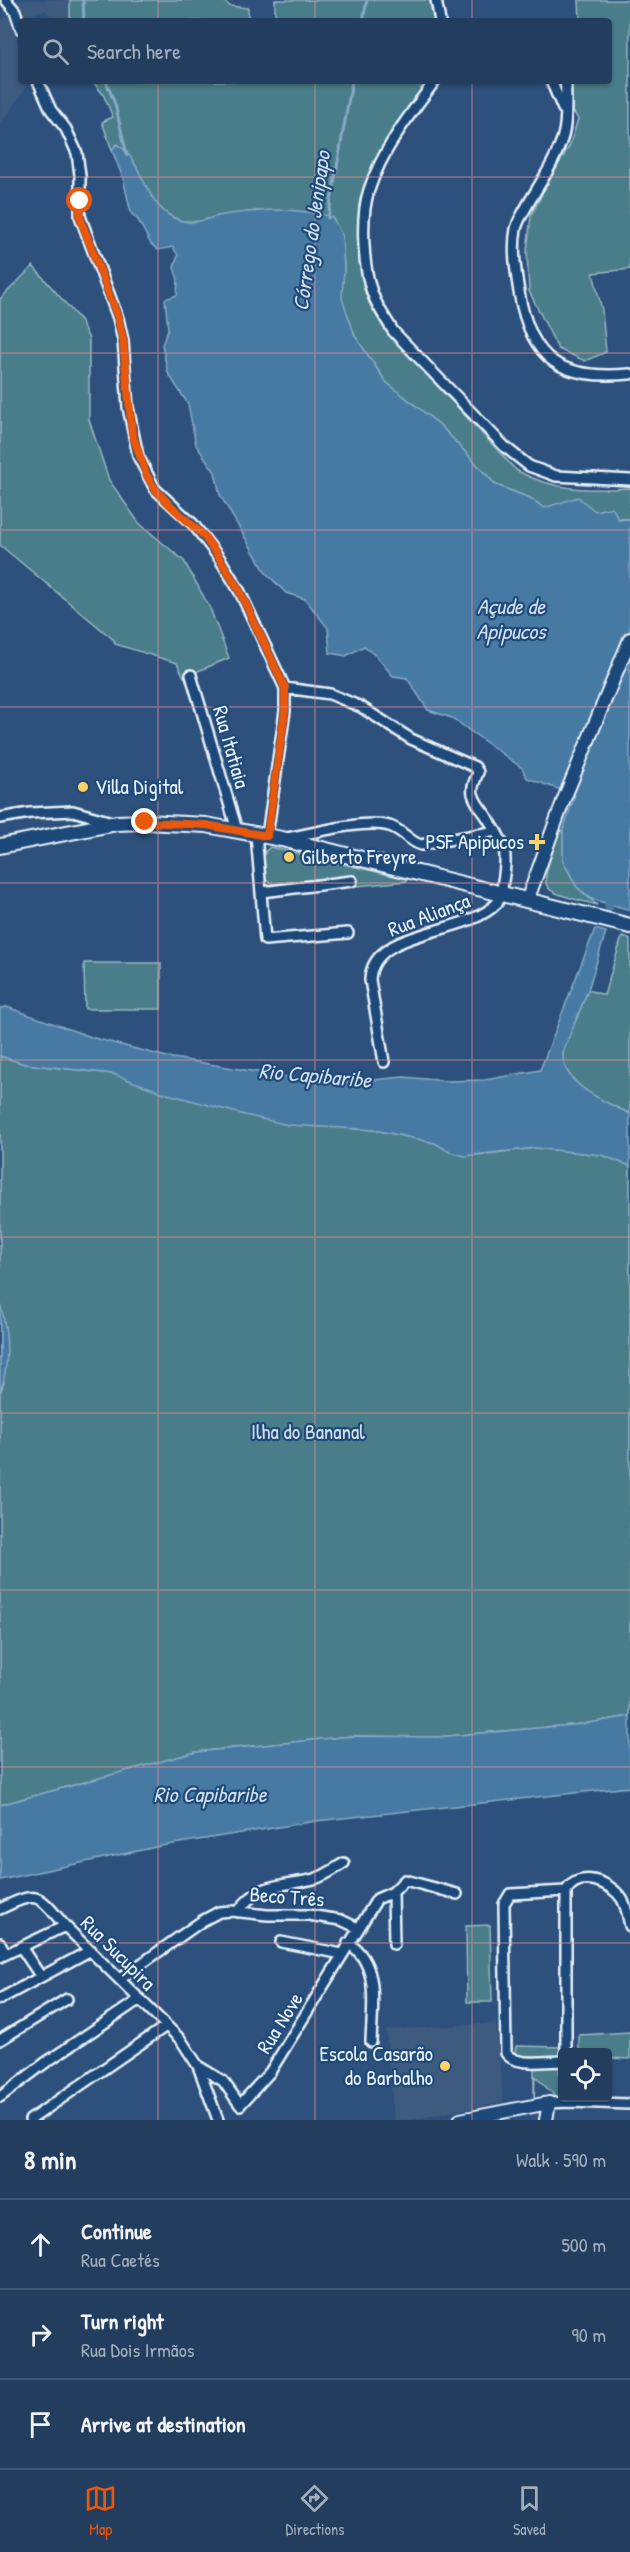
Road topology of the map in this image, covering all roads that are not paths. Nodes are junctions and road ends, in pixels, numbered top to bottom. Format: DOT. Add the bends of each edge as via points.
graph roads {
  1 [pos="6,0"];
  2 [pos="436,0"];
  3 [pos="439,18"];
  4 [pos="18,20"];
  5 [pos="39,84"];
  6 [pos="433,84"];
  7 [pos="552,84"];
  8 [pos="566,84"];
  9 [pos="565,114"];
  10 [pos="630,374"];
  11 [pos="630,480"];
  12 [pos="630,639"];
  13 [pos="191,675"];
  14 [pos="285,688"];
  15 [pos="0,818"];
  16 [pos="117,823"];
  17 [pos="496,831"];
  18 [pos="251,833"];
  19 [pos="282,839"];
  20 [pos="0,846"];
  21 [pos="352,881"];
  22 [pos="262,892"];
  23 [pos="501,894"];
  24 [pos="527,900"];
  25 [pos="630,926"];
  26 [pos="348,933"];
  27 [pos="384,1062"];
  28 [pos="344,1863"];
  29 [pos="566,1891"];
  30 [pos="393,1892"];
  31 [pos="457,1894"];
  32 [pos="0,1909"];
  33 [pos="238,1911"];
  34 [pos="65,1926"];
  35 [pos="630,1926"];
  36 [pos="358,1928"];
  37 [pos="281,1942"];
  38 [pos="0,1943"];
  39 [pos="348,1943"];
  40 [pos="394,1944"];
  41 [pos="21,1947"];
  42 [pos="91,1950"];
  43 [pos="342,1954"];
  44 [pos="3,1956"];
  45 [pos="41,1977"];
  46 [pos="120,1979"];
  47 [pos="0,1999"];
  48 [pos="67,1999"];
  49 [pos="140,2000"];
  50 [pos="166,2026"];
  51 [pos="0,2040"];
  52 [pos="370,2042"];
  53 [pos="566,2048"];
  54 [pos="558,2061"];
  55 [pos="198,2066"];
  56 [pos="0,2097"];
  57 [pos="558,2101"];
  58 [pos="605,2102"];
  59 [pos="549,2103"];
  60 [pos="630,2104"];
  61 [pos="240,2105"];
  62 [pos="488,2117"];
  63 [pos="30,2120"];
  64 [pos="218,2120"];
  65 [pos="460,2120"];
  66 [pos="546,2120"];
  1 -- 4 [label="street"];
  2 -- 3 [label="street"];
  5 -- 14 [label="street" via="77,153 80,216 118,318 138,456 155,489 194,524 220,559 240,592"];
  6 -- 11 [label="street" via="387,150 369,190 365,210 366,263 379,309 393,331 505,447 529,466 556,476"];
  7 -- 9 [label="street"];
  8 -- 9 [label="street"];
  9 -- 10 [label="street" via="559,147 516,228 521,305 536,345 558,365 587,376"];
  12 -- 24 [label="street"];
  13 -- 18 [label="street, Rua Itatiaia"];
  14 -- 17 [label="street" via="330,694 361,707 419,743 475,767 478,772 472,789 474,798"];
  14 -- 18 [label="street" via="285,711"];
  15 -- 16 [label="street" via="73,811"];
  16 -- 18 [label="main road" via="156,822"];
  16 -- 20 [label="main road"];
  17 -- 19 [label="street" via="421,845 384,824"];
  17 -- 23 [label="street" via="508,857"];
  18 -- 19 [label="main road"];
  18 -- 22 [label="street"];
  19 -- 23 [label="main road"];
  21 -- 22 [label="street"];
  22 -- 26 [label="street" via="265,940"];
  23 -- 24 [label="main road"];
  23 -- 27 [label="street, Rua Aliança" via="497,903 477,918 401,942 375,962 371,972"];
  24 -- 25 [label="main road"];
  28 -- 33 [label="street" via="315,1879 258,1891"];
  29 -- 35 [label="street" via="577,1881 604,1883 623,1900"];
  29 -- 53 [label="street"];
  29 -- 54 [label="street" via="510,1894 504,1904 506,2053 517,2061"];
  30 -- 31 [label="street, Rua Nove" via="402,1880 409,1880"];
  30 -- 36 [label="street, Rua Nove" via="376,1899"];
  30 -- 40 [label="street"];
  32 -- 34 [label="street, Rua Sucupira" via="34,1896"];
  33 -- 36 [label="street, Beco Três" via="267,1916 308,1915 340,1920"];
  33 -- 46 [label="street, Beco Três" via="212,1914"];
  34 -- 41 [label="street"];
  34 -- 42 [label="street, Rua Sucupira"];
  36 -- 39 [label="street, Rua Nove"];
  37 -- 43 [label="street"];
  38 -- 44 [label="street"];
  39 -- 43 [label="street, Rua Nove"];
  39 -- 52 [label="street" via="363,1955 371,1974"];
  41 -- 44 [label="street"];
  41 -- 45 [label="street"];
  42 -- 45 [label="street"];
  42 -- 46 [label="street, Rua Sucupira"];
  43 -- 61 [label="street, Rua Nove" via="270,2072"];
  45 -- 47 [label="street"];
  46 -- 49 [label="street, Rua Sucupira"];
  48 -- 51 [label="street"];
  49 -- 50 [label="street, Rua Sucupira"];
  49 -- 56 [label="street"];
  50 -- 55 [label="street, Rua Sucupira"];
  50 -- 63 [label="street"];
  55 -- 61 [label="street, Rua Sucupira" via="223,2081"];
  55 -- 64 [label="street, Rua Sucupira"];
  57 -- 59 [label="street"];
  58 -- 60 [label="street"];
  59 -- 62 [label="street"];
  59 -- 66 [label="street"];
  62 -- 65 [label="street"];
}
